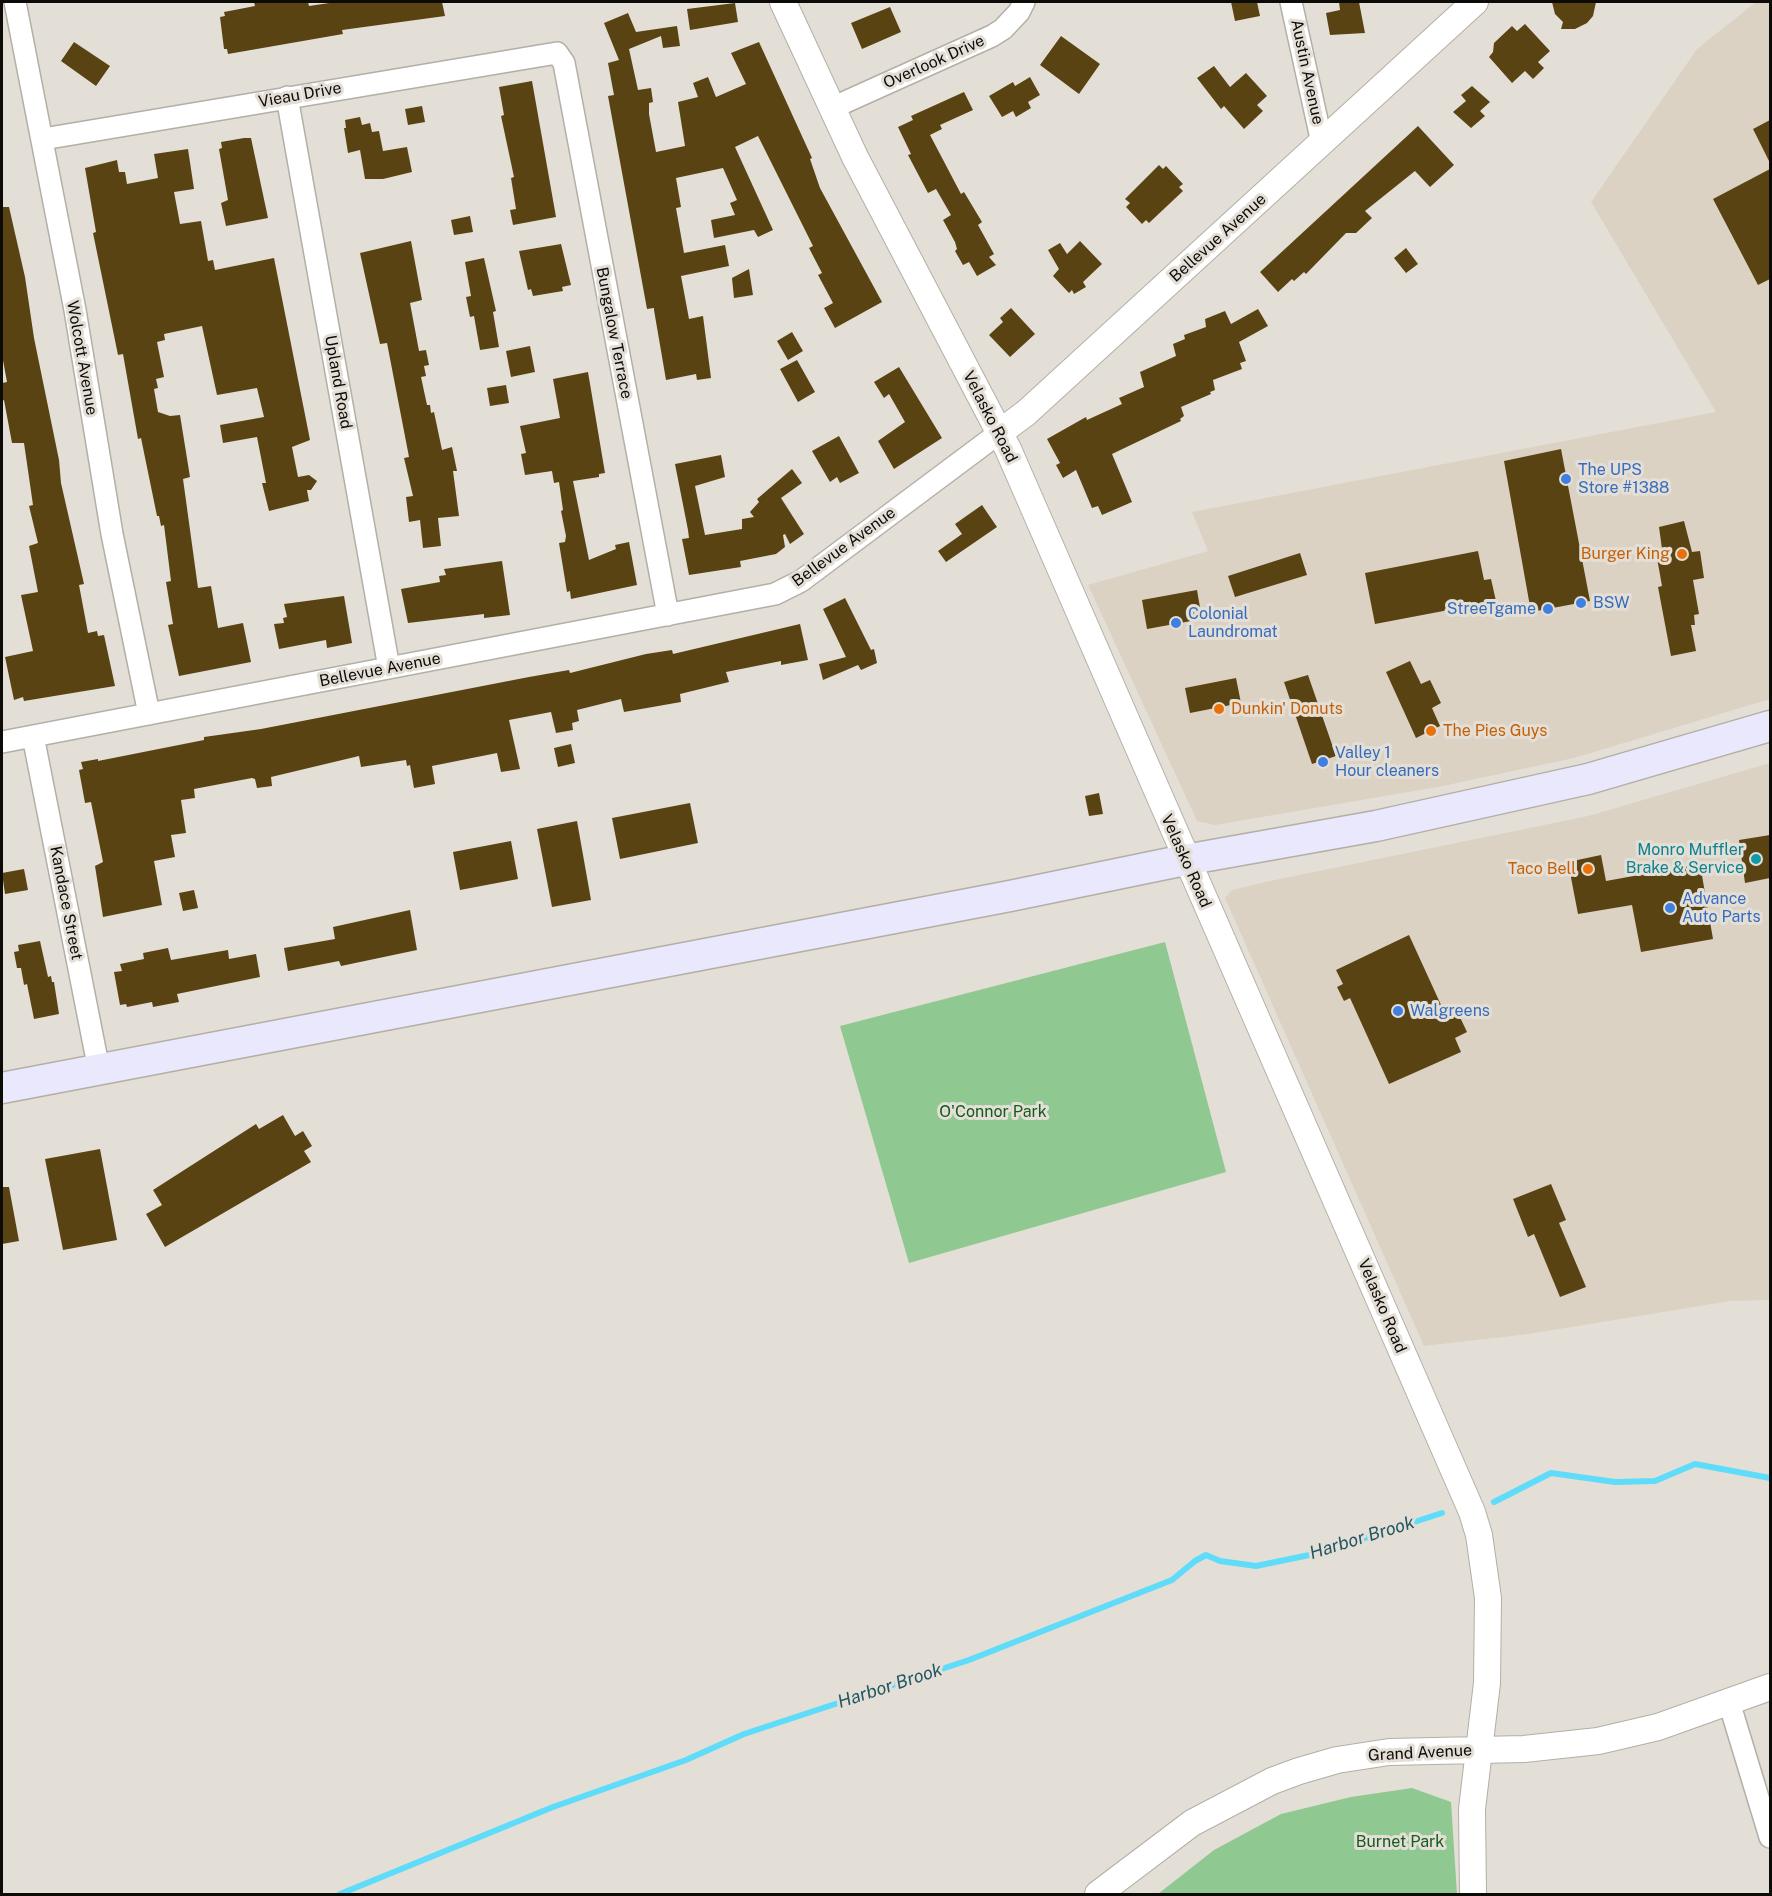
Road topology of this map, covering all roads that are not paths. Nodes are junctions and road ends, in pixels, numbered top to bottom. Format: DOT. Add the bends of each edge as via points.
graph roads {
  1 [pos="15,2"];
  2 [pos="783,2"];
  3 [pos="1024,2"];
  4 [pos="1291,2"];
  5 [pos="1475,2"];
  6 [pos="557,53"];
  7 [pos="287,97"];
  8 [pos="832,108"];
  9 [pos="43,139"];
  10 [pos="1322,143"];
  11 [pos="999,433"];
  12 [pos="668,615"];
  13 [pos="389,668"];
  14 [pos="149,714"];
  15 [pos="1770,726"];
  16 [pos="33,736"];
  17 [pos="2,742"];
  18 [pos="1185,860"];
  19 [pos="99,1070"];
  20 [pos="2,1088"];
  21 [pos="1770,1687"];
  22 [pos="1729,1702"];
  23 [pos="1480,1749"];
  24 [pos="1767,1810"];
  25 [pos="1770,1837"];
  26 [pos="1098,1894"];
  27 [pos="1473,1894"];
  1 -- 9 [label="street, Wolcott Avenue"];
  2 -- 8 [label="street, Velasko Road"];
  3 -- 8 [label="street, Overlook Drive" via="1003,29 992,36"];
  4 -- 10 [label="street, Austin Avenue"];
  5 -- 10 [label="street, Bellevue Avenue"];
  6 -- 7 [label="street, Vieau Drive"];
  6 -- 12 [label="street, Bungalow Terrace" via="564,63"];
  7 -- 9 [label="street, Vieau Drive"];
  7 -- 13 [label="street, Upland Road"];
  8 -- 11 [label="street, Velasko Road"];
  9 -- 14 [label="street, Wolcott Avenue" via="112,534"];
  10 -- 11 [label="street, Bellevue Avenue" via="1026,413"];
  11 -- 12 [label="street, Bellevue Avenue" via="801,580 775,594"];
  11 -- 18 [label="street, Velasko Road"];
  12 -- 13 [label="street, Bellevue Avenue"];
  13 -- 14 [label="street, Bellevue Avenue"];
  14 -- 16 [label="street, Bellevue Avenue"];
  15 -- 18 [label="main road" via="1588,779 1376,826"];
  16 -- 17 [label="street, Bellevue Avenue"];
  16 -- 19 [label="street, Kandace Street"];
  18 -- 19 [label="main road"];
  18 -- 23 [label="street, Velasko Road" via="1472,1512 1488,1598 1487,1683"];
  19 -- 20 [label="main road"];
  21 -- 22 [label="street, Grand Avenue"];
  22 -- 23 [label="street, Grand Avenue" via="1658,1727 1598,1741"];
  22 -- 24 [label="street"];
  23 -- 26 [label="street, Grand Avenue" via="1369,1755 1337,1760 1278,1779 1192,1822"];
  23 -- 27 [label="street, Velasko Road" via="1472,1809"];
  24 -- 25 [label="street"];
}
